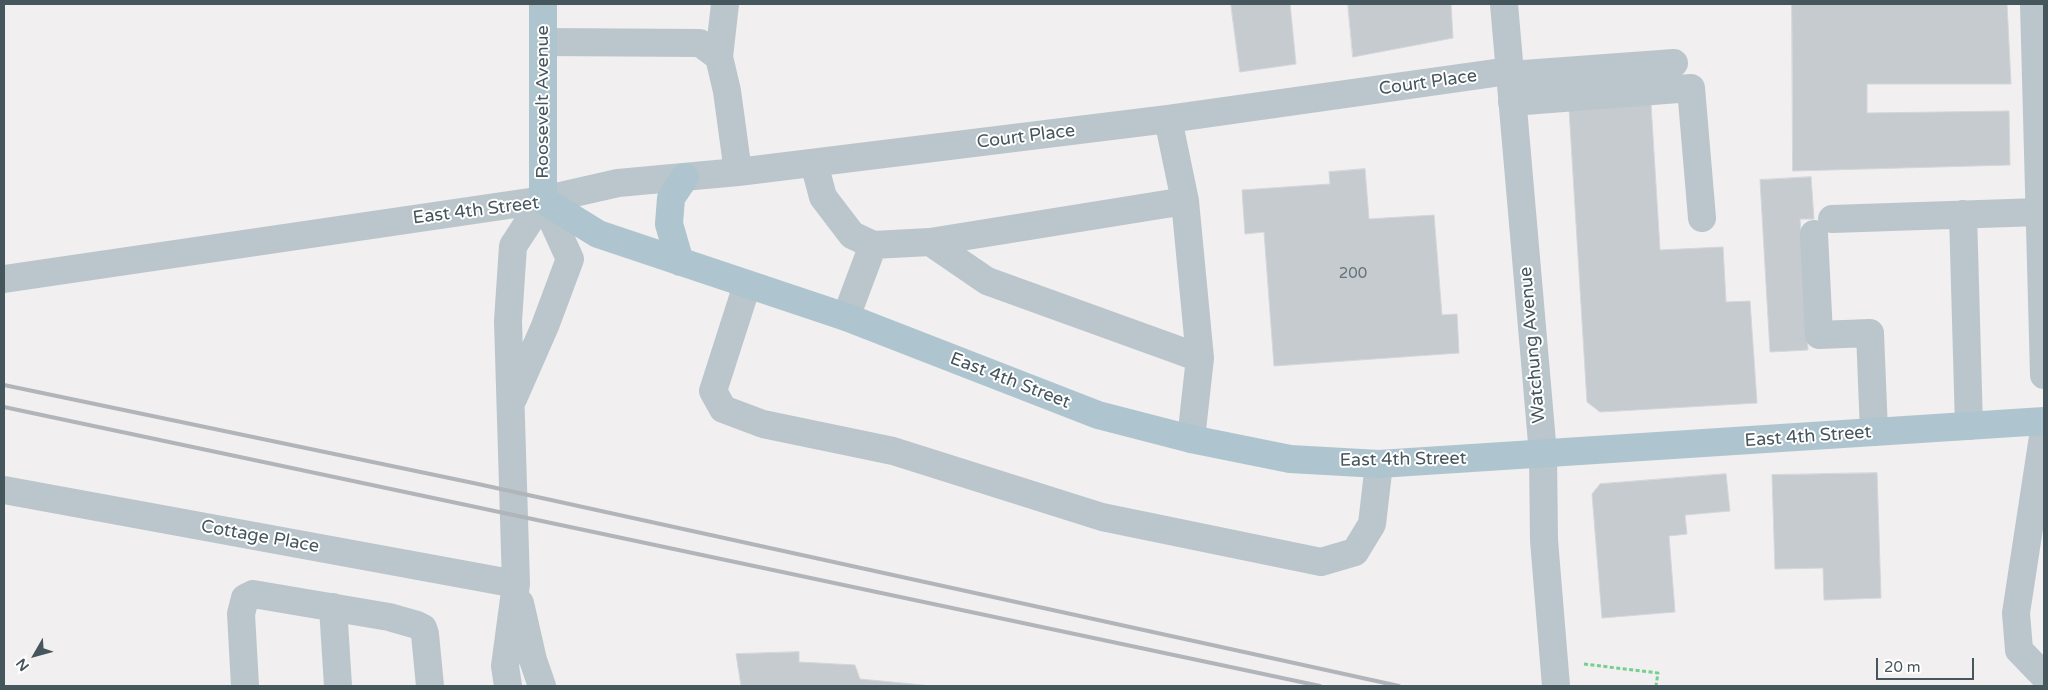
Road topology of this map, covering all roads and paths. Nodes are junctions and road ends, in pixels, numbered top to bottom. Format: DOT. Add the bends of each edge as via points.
graph roads {
  1 [pos="543,4"];
  2 [pos="725,4"];
  3 [pos="1504,4"];
  4 [pos="2034,4"];
  5 [pos="543,42"];
  6 [pos="719,57"];
  7 [pos="1674,63"];
  8 [pos="1510,73"];
  9 [pos="1512,102"];
  10 [pos="1168,119"];
  11 [pos="2041,146"];
  12 [pos="814,163"];
  13 [pos="738,172"];
  14 [pos="685,177"];
  15 [pos="543,200"];
  16 [pos="1185,201"];
  17 [pos="2039,212"];
  18 [pos="1963,214"];
  19 [pos="1702,218"];
  20 [pos="930,242"];
  21 [pos="873,245"];
  22 [pos="680,262"];
  23 [pos="4,279"];
  24 [pos="747,285"];
  25 [pos="846,317"];
  26 [pos="1200,358"];
  27 [pos="2044,375"];
  28 [pos="510,407"];
  29 [pos="2044,420"];
  30 [pos="1969,426"];
  31 [pos="2044,430"];
  32 [pos="1874,432"];
  33 [pos="1191,439"];
  34 [pos="1543,454"];
  35 [pos="1379,464"];
  36 [pos="4,490"];
  37 [pos="516,584"];
  38 [pos="333,607"];
  39 [pos="1554,660"];
  40 [pos="2044,676"];
  41 [pos="245,686"];
  42 [pos="338,686"];
  43 [pos="430,686"];
  44 [pos="508,686"];
  45 [pos="542,686"];
  46 [pos="1556,686"];
  47 [pos="1656,686"];
  1 -- 5 [label="main road, Roosevelt Avenue"];
  2 -- 6 [label="street"];
  3 -- 8 [label="street, Watchung Avenue"];
  4 -- 11 [label="street"];
  5 -- 6 [label="street" via="700,43"];
  5 -- 15 [label="main road, Roosevelt Avenue"];
  6 -- 13 [label="street"];
  7 -- 8 [label="street, Court Place"];
  8 -- 9 [label="street, Watchung Avenue"];
  8 -- 10 [label="street, Court Place"];
  9 -- 19 [label="street" via="1691,88"];
  9 -- 34 [label="street, Watchung Avenue"];
  10 -- 12 [label="street, Court Place"];
  10 -- 16 [label="street"];
  11 -- 17 [label="street"];
  12 -- 13 [label="street, Court Place"];
  12 -- 21 [label="street" via="823,196 852,235"];
  13 -- 14 [label="street, Court Place"];
  14 -- 15 [label="street, Court Place" via="618,183"];
  14 -- 22 [label="main road" via="671,198 669,224"];
  15 -- 22 [label="main road, East 4th Street" via="598,234"];
  15 -- 23 [label="street, East 4th Street"];
  15 -- 28 [label="street, Roosevelt Avenue" via="512,246 508,321"];
  15 -- 28 [label="street, Roosevelt Avenue" via="570,259"];
  16 -- 20 [label="street"];
  16 -- 26 [label="street"];
  17 -- 18 [label="street"];
  17 -- 27 [label="street"];
  18 -- 30 [label="street"];
  18 -- 32 [label="street" via="1823,226 1819,335 1870,333"];
  20 -- 21 [label="street"];
  20 -- 26 [label="street" via="987,281"];
  21 -- 25 [label="street"];
  22 -- 24 [label="main road, East 4th Street"];
  24 -- 25 [label="main road, East 4th Street"];
  24 -- 35 [label="street" via="713,392 723,409 763,424 893,451 1102,517 1321,562 1356,552 1372,524"];
  25 -- 33 [label="main road, East 4th Street" via="1098,415"];
  26 -- 33 [label="street"];
  28 -- 37 [label="street, Roosevelt Avenue"];
  29 -- 30 [label="main road, East 4th Street"];
  30 -- 32 [label="main road, East 4th Street"];
  31 -- 40 [label="street" via="2016,613 2019,650"];
  32 -- 34 [label="main road, East 4th Street"];
  33 -- 35 [label="main road, East 4th Street" via="1290,459"];
  34 -- 35 [label="main road, East 4th Street"];
  34 -- 39 [label="street, Watchung Avenue" via="1544,540"];
  36 -- 37 [label="street, Cottage Place"];
  37 -- 44 [label="street, Roosevelt Avenue" via="505,666"];
  37 -- 45 [label="street, Roosevelt Avenue"];
  38 -- 41 [label="street" via="249,594 241,614"];
  38 -- 42 [label="street"];
  38 -- 43 [label="street" via="389,617 423,628"];
  39 -- 46 [label="street, Watchung Avenue"];
  39 -- 47 [label="path" via="1658,673"];
}
